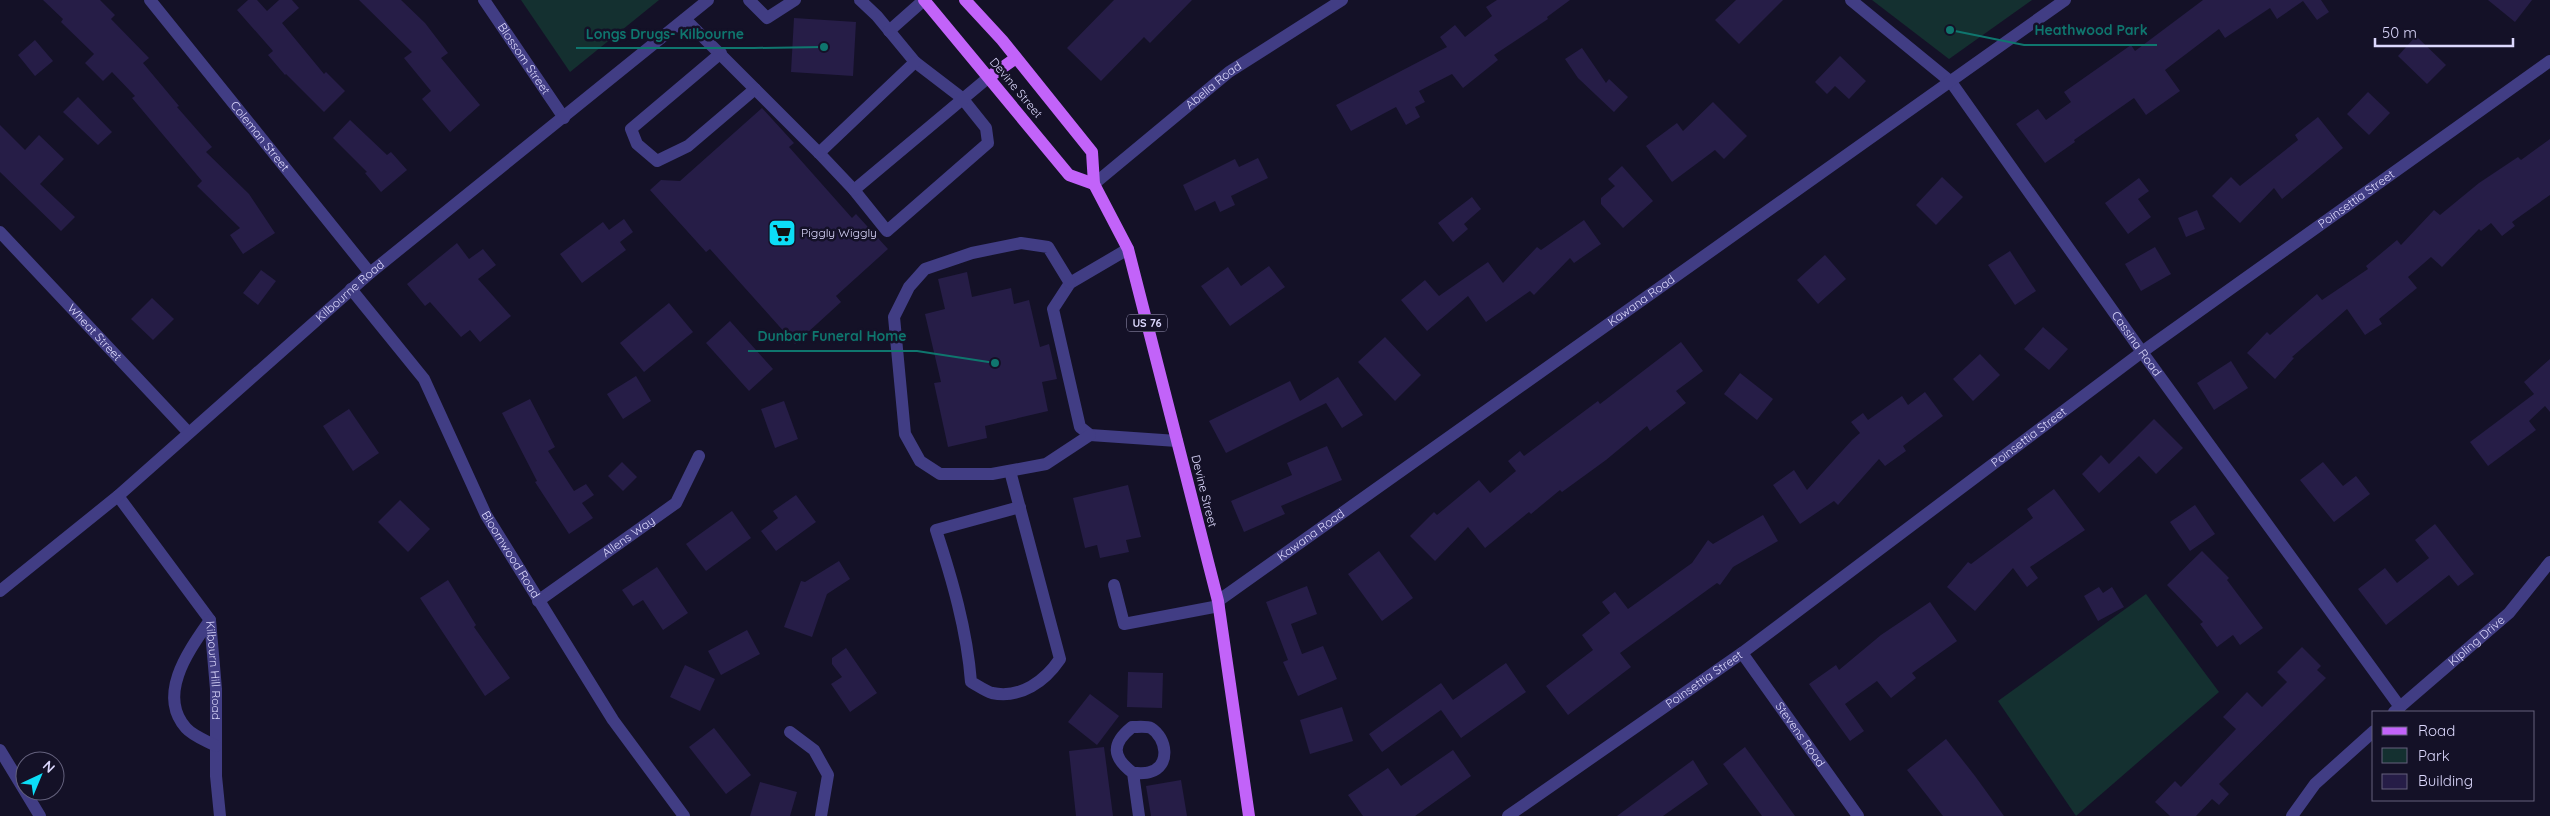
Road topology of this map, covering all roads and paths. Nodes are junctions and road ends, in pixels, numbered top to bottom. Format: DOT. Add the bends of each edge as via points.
graph roads {
  1 [pos="150,0"];
  2 [pos="484,0"];
  3 [pos="708,0"];
  4 [pos="749,0"];
  5 [pos="795,0"];
  6 [pos="860,0"];
  7 [pos="924,0"];
  8 [pos="965,0"];
  9 [pos="1342,0"];
  10 [pos="1851,0"];
  11 [pos="2065,0"];
  12 [pos="685,19"];
  13 [pos="889,31"];
  14 [pos="721,53"];
  15 [pos="1016,58"];
  16 [pos="2550,61"];
  17 [pos="915,62"];
  18 [pos="990,77"];
  19 [pos="1951,82"];
  20 [pos="755,89"];
  21 [pos="962,98"];
  22 [pos="564,118"];
  23 [pos="819,153"];
  24 [pos="1094,184"];
  25 [pos="854,190"];
  26 [pos="0,232"];
  27 [pos="1128,249"];
  28 [pos="370,273"];
  29 [pos="1070,283"];
  30 [pos="351,289"];
  31 [pos="2142,352"];
  32 [pos="188,432"];
  33 [pos="1090,435"];
  34 [pos="1177,440"];
  35 [pos="699,456"];
  36 [pos="1010,471"];
  37 [pos="118,496"];
  38 [pos="1020,508"];
  39 [pos="2550,562"];
  40 [pos="1114,585"];
  41 [pos="0,591"];
  42 [pos="538,601"];
  43 [pos="1219,603"];
  44 [pos="210,620"];
  45 [pos="1742,654"];
  46 [pos="2397,710"];
  47 [pos="790,732"];
  48 [pos="2372,733"];
  49 [pos="216,746"];
  50 [pos="0,750"];
  51 [pos="1134,773"];
  52 [pos="1522,812"];
  53 [pos="40,816"];
  54 [pos="220,816"];
  55 [pos="684,816"];
  56 [pos="821,816"];
  57 [pos="1139,816"];
  58 [pos="1249,816"];
  59 [pos="1508,816"];
  60 [pos="1858,816"];
  61 [pos="2292,816"];
  1 -- 28 [label="street, Coleman Street"];
  2 -- 22 [label="street, Blossom Street"];
  3 -- 12 [label="street, Kilbourne Road"];
  4 -- 5 [label="street" via="767,18"];
  6 -- 13 [label="street"];
  7 -- 13 [label="street"];
  7 -- 18 [label="main road, Devine Street"];
  8 -- 15 [label="main road, Devine Street / US 76"];
  9 -- 24 [label="street, Abelia Road" via="1229,72"];
  10 -- 19 [label="street, Cassina Road"];
  11 -- 19 [label="street, Kawana Road"];
  12 -- 14 [label="street"];
  12 -- 22 [label="street, Kilbourne Road"];
  13 -- 17 [label="street"];
  14 -- 20 [label="street"];
  14 -- 20 [label="street" via="632,129 637,144 658,161 688,146"];
  15 -- 18 [label="main road"];
  15 -- 24 [label="main road, Devine Street / US 76" via="1092,152"];
  16 -- 31 [label="street, Poinsettia Street"];
  17 -- 21 [label="street"];
  17 -- 23 [label="street"];
  18 -- 21 [label="street"];
  18 -- 24 [label="main road, Devine Street" via="1069,175"];
  19 -- 31 [label="street, Cassina Road"];
  19 -- 43 [label="street, Kawana Road"];
  20 -- 23 [label="street"];
  21 -- 25 [label="street"];
  21 -- 25 [label="street" via="986,128 988,144 887,231"];
  22 -- 28 [label="street, Kilbourne Road"];
  23 -- 25 [label="street"];
  24 -- 27 [label="main road, Devine Street / US 76"];
  26 -- 32 [label="street, Wheat Street"];
  27 -- 29 [label="street"];
  27 -- 34 [label="main road, Devine Street / US 76"];
  28 -- 30 [label="street, Kilbourne Road"];
  29 -- 33 [label="street" via="1053,309 1080,427"];
  29 -- 36 [label="street" via="1048,248 1021,243 926,269 909,287 894,317 906,434 920,461 940,474"];
  30 -- 32 [label="street, Kilbourne Road"];
  30 -- 42 [label="street, Bloomwood Road" via="424,379 486,515"];
  31 -- 45 [label="street, Poinsettia Street"];
  31 -- 46 [label="street, Cassina Road"];
  32 -- 37 [label="street, Kilbourne Road"];
  33 -- 34 [label="street"];
  33 -- 36 [label="street" via="1046,464"];
  34 -- 43 [label="main road, Devine Street / US 76"];
  35 -- 42 [label="street, Allens Way" via="676,503"];
  36 -- 38 [label="street"];
  37 -- 41 [label="street, Kilbourne Road"];
  37 -- 44 [label="street, Kilbourn Hill Road"];
  38 -- 38 [label="street" via="1060,658 1048,676 1018,693 991,693 971,682 969,649 936,530"];
  39 -- 46 [label="street, Kipling Drive" via="2510,613"];
  40 -- 43 [label="street" via="1124,624"];
  42 -- 55 [label="street, Bloomwood Road" via="613,720"];
  43 -- 58 [label="main road, Devine Street / US 76"];
  44 -- 49 [label="street, Kilbourn Hill Road" via="216,689"];
  44 -- 49 [label="street" via="186,654 174,690 178,715 187,730"];
  45 -- 52 [label="street, Poinsettia Street"];
  45 -- 60 [label="street, Stevens Road"];
  47 -- 56 [label="street" via="814,750 828,775"];
  48 -- 61 [label="street" via="2315,784"];
  49 -- 54 [label="street, Kilbourn Hill Road"];
  50 -- 53 [label="street"];
  51 -- 57 [label="street"];
  52 -- 59 [label="street, Poinsettia Street"];
}
